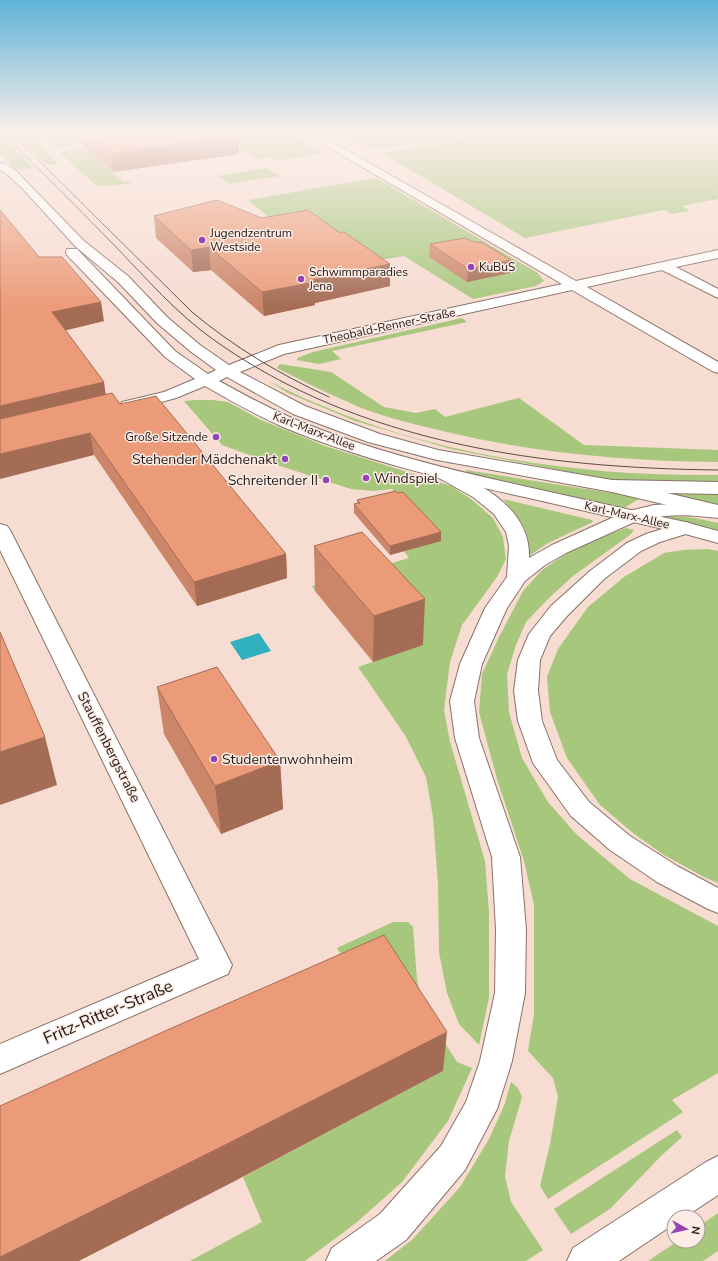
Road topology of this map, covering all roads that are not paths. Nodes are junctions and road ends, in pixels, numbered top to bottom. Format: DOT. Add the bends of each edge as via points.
graph roads {
  1 [pos="16,190"];
  2 [pos="31,190"];
  3 [pos="409,190"];
  4 [pos="718,254"];
  5 [pos="664,266"];
  6 [pos="576,286"];
  7 [pos="718,294"];
  8 [pos="718,368"];
  9 [pos="227,371"];
  10 [pos="206,380"];
  11 [pos="116,409"];
  12 [pos="444,473"];
  13 [pos="612,486"];
  14 [pos="718,488"];
  15 [pos="718,511"];
  16 [pos="632,516"];
  17 [pos="685,528"];
  18 [pos="0,530"];
  19 [pos="718,537"];
  20 [pos="517,577"];
  21 [pos="718,901"];
  22 [pos="217,965"];
  23 [pos="0,1059"];
  24 [pos="718,1174"];
  25 [pos="345,1261"];
  26 [pos="586,1261"];
  1 -- 10 [label="street, Karl-Marx-Allee" via="100,283 170,354"];
  2 -- 9 [label="street, Karl-Marx-Allee" via="80,244 123,279 162,320"];
  3 -- 6 [label="street"];
  4 -- 5 [label="street, Theobald-Renner-Straße"];
  5 -- 6 [label="street, Theobald-Renner-Straße"];
  5 -- 7 [label="street"];
  6 -- 8 [label="street"];
  6 -- 9 [label="street, Theobald-Renner-Straße" via="280,350"];
  9 -- 10 [label="street, Theobald-Renner-Straße"];
  9 -- 13 [label="street, Karl-Marx-Allee" via="299,410 374,438 437,455"];
  10 -- 11 [label="street, Theobald-Renner-Straße" via="170,395"];
  10 -- 12 [label="street, Karl-Marx-Allee" via="246,403 312,432"];
  12 -- 16 [label="street, Karl-Marx-Allee"];
  12 -- 20 [label="street" via="491,500 505,514 519,546"];
  13 -- 14 [label="street"];
  13 -- 15 [label="street, Karl-Marx-Allee"];
  15 -- 16 [label="street" via="674,509"];
  16 -- 17 [label="street, Karl-Marx-Allee"];
  16 -- 20 [label="street" via="559,549"];
  17 -- 19 [label="street, Karl-Marx-Allee"];
  17 -- 21 [label="street" via="634,547 573,597 540,634 529,660 526,691 530,721 546,763 580,808 620,843 667,874"];
  18 -- 22 [label="street, Stauffenbergstraße"];
  20 -- 25 [label="street" via="496,608 471,664 462,701 467,738 506,857 511,930 510,994 496,1061 480,1109 453,1158 393,1227"];
  22 -- 23 [label="street, Fritz-Ritter-Straße"];
  24 -- 26 [label="street"];
}
